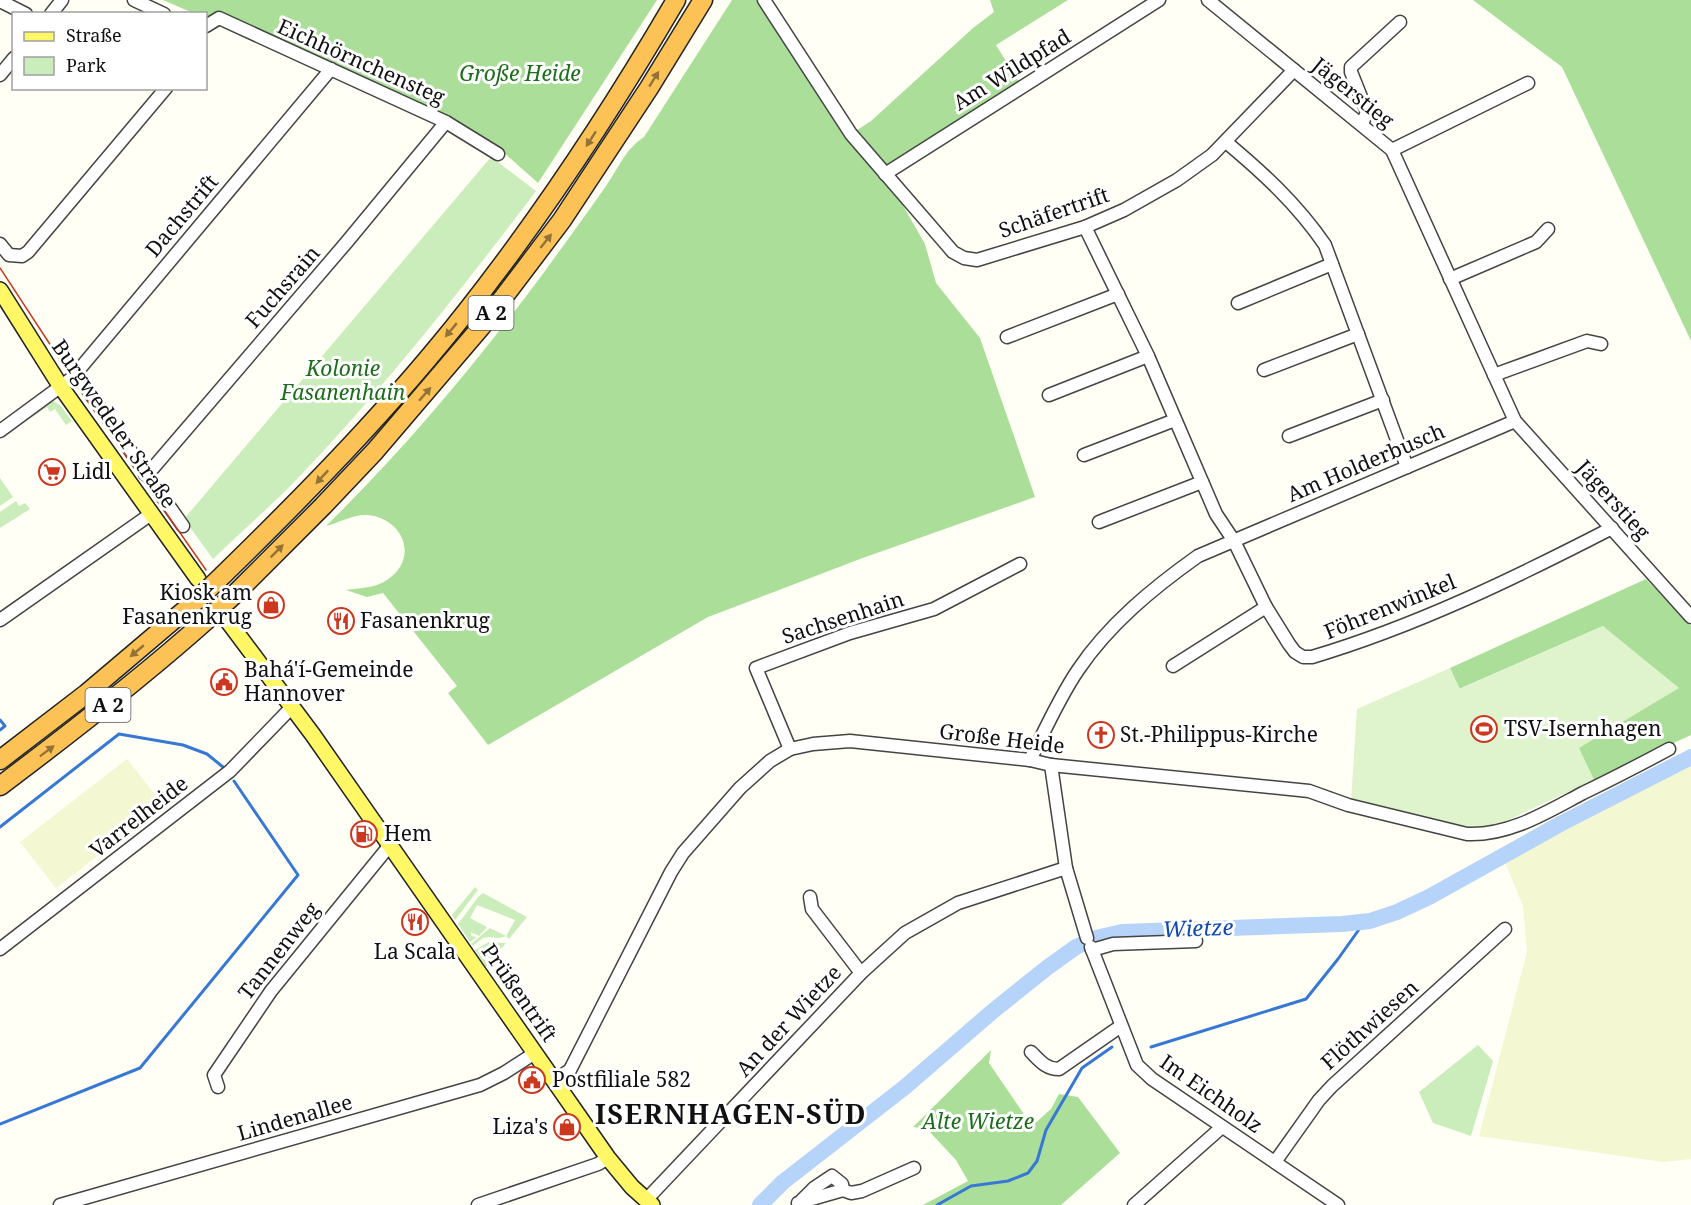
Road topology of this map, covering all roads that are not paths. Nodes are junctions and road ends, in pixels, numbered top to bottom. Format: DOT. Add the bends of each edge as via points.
graph roads {
  1 [pos="62,0"];
  2 [pos="134,0"];
  3 [pos="676,0"];
  4 [pos="703,0"];
  5 [pos="764,0"];
  6 [pos="1159,0"];
  7 [pos="1208,0"];
  8 [pos="0,1"];
  9 [pos="22,12"];
  10 [pos="53,12"];
  11 [pos="160,12"];
  12 [pos="1400,22"];
  13 [pos="207,25"];
  14 [pos="12,60"];
  15 [pos="331,69"];
  16 [pos="1294,70"];
  17 [pos="0,75"];
  18 [pos="1528,83"];
  19 [pos="164,90"];
  20 [pos="446,122"];
  21 [pos="1362,124"];
  22 [pos="1226,142"];
  23 [pos="1392,150"];
  24 [pos="498,154"];
  25 [pos="885,174"];
  26 [pos="1085,227"];
  27 [pos="1548,229"];
  28 [pos="0,244"];
  29 [pos="1332,264"];
  30 [pos="1450,279"];
  31 [pos="0,290"];
  32 [pos="1118,294"];
  33 [pos="1238,303"];
  34 [pos="1358,334"];
  35 [pos="1007,337"];
  36 [pos="1601,344"];
  37 [pos="1148,357"];
  38 [pos="1264,370"];
  39 [pos="76,373"];
  40 [pos="1494,375"];
  41 [pos="61,387"];
  42 [pos="1049,395"];
  43 [pos="1383,400"];
  44 [pos="1175,420"];
  45 [pos="1515,421"];
  46 [pos="0,430"];
  47 [pos="1289,436"];
  48 [pos="1084,455"];
  49 [pos="1407,467"];
  50 [pos="146,474"];
  51 [pos="1202,482"];
  52 [pos="151,514"];
  53 [pos="1099,522"];
  54 [pos="183,526"];
  55 [pos="1612,528"];
  56 [pos="1234,542"];
  57 [pos="1020,564"];
  58 [pos="198,579"];
  59 [pos="1266,607"];
  60 [pos="1691,616"];
  61 [pos="218,618"];
  62 [pos="0,620"];
  63 [pos="1173,666"];
  64 [pos="292,707"];
  65 [pos="790,749"];
  66 [pos="1670,749"];
  67 [pos="0,760"];
  68 [pos="1030,760"];
  69 [pos="1051,765"];
  70 [pos="0,786"];
  71 [pos="390,845"];
  72 [pos="1066,868"];
  73 [pos="810,897"];
  74 [pos="1505,929"];
  75 [pos="1196,941"];
  76 [pos="1090,945"];
  77 [pos="0,949"];
  78 [pos="861,973"];
  79 [pos="1121,1026"];
  80 [pos="1031,1052"];
  81 [pos="535,1053"];
  82 [pos="554,1081"];
  83 [pos="218,1087"];
  84 [pos="1222,1126"];
  85 [pos="608,1158"];
  86 [pos="1275,1162"];
  87 [pos="914,1168"];
  88 [pos="649,1202"];
  89 [pos="1140,1203"];
  90 [pos="798,1204"];
  91 [pos="60,1205"];
  92 [pos="478,1205"];
  93 [pos="1338,1205"];
  1 -- 10 [label="street"];
  2 -- 11 [label="street"];
  3 -- 67 [label="highway, A 2, one-way, bridge" via="632,75 543,209 466,313 381,413 309,491 198,599 86,694"];
  61 -- 4 [label="highway, A 2, one-way, bridge" via="236,593 375,451 481,327 562,220"];
  5 -- 25 [label="street, Schäfertrift" via="851,134"];
  6 -- 25 [label="street, Am Wildpfad"];
  7 -- 16 [label="street, Jägerstieg"];
  8 -- 9 [label="street"];
  12 -- 21 [label="street" via="1351,67 1367,112"];
  13 -- 15 [label="street, Eichhörnchensteg" via="219,18"];
  14 -- 17 [label="street"];
  15 -- 20 [label="street, Eichhörnchensteg"];
  15 -- 39 [label="street, Dachstrift"];
  16 -- 21 [label="street, Jägerstieg"];
  16 -- 22 [label="street, Schäfertrift"];
  18 -- 23 [label="street"];
  19 -- 28 [label="street" via="28,252 15,257"];
  20 -- 24 [label="street, Eichhörnchensteg"];
  20 -- 50 [label="street, Fuchsrain"];
  21 -- 23 [label="street, Jägerstieg"];
  22 -- 26 [label="street, Schäfertrift" via="1177,180"];
  22 -- 29 [label="street" via="1262,171 1299,210 1325,245"];
  23 -- 30 [label="street, Jägerstieg"];
  25 -- 26 [label="street, Schäfertrift" via="953,252 964,258 977,260"];
  26 -- 32 [label="street, Föhrenwinkel"];
  27 -- 30 [label="street" via="1536,242"];
  29 -- 33 [label="street"];
  29 -- 34 [label="street"];
  30 -- 40 [label="street, Jägerstieg"];
  31 -- 41 [label="main road, Burgwedeler Straße"];
  32 -- 35 [label="street"];
  32 -- 37 [label="street, Föhrenwinkel"];
  34 -- 38 [label="street"];
  34 -- 43 [label="street"];
  36 -- 40 [label="street" via="1587,341"];
  37 -- 42 [label="street"];
  37 -- 44 [label="street, Föhrenwinkel"];
  39 -- 41 [label="street, Dachstrift"];
  39 -- 50 [label="street, Burgwedeler Straße"];
  40 -- 45 [label="street, Jägerstieg"];
  41 -- 46 [label="street, Dachstrift"];
  41 -- 52 [label="main road, Burgwedeler Straße"];
  43 -- 47 [label="street"];
  43 -- 49 [label="street"];
  44 -- 48 [label="street"];
  44 -- 51 [label="street, Föhrenwinkel"];
  45 -- 49 [label="street, Am Holderbusch"];
  45 -- 55 [label="street, Jägerstieg"];
  49 -- 56 [label="street, Am Holderbusch"];
  50 -- 54 [label="street, Burgwedeler Straße"];
  51 -- 53 [label="street"];
  51 -- 56 [label="street, Föhrenwinkel"];
  52 -- 58 [label="main road, Burgwedeler Straße"];
  52 -- 62 [label="street"];
  55 -- 59 [label="street, Föhrenwinkel" via="1400,628 1312,657 1295,652"];
  55 -- 60 [label="street, Jägerstieg"];
  56 -- 59 [label="street, Föhrenwinkel"];
  56 -- 68 [label="street, Am Holderbusch" via="1198,556 1111,628 1077,671"];
  57 -- 65 [label="street, Sachsenhain" via="934,609 849,633 756,668"];
  59 -- 63 [label="street"];
  61 -- 64 [label="main road"];
  70 -- 61 [label="highway, A 2, one-way"];
  64 -- 71 [label="main road, Prüßentrift"];
  64 -- 77 [label="street, Varrelheide" via="230,771"];
  65 -- 68 [label="street, Große Heide" via="850,741"];
  65 -- 82 [label="street, Große Heide" via="756,772 683,853 570,1070"];
  66 -- 69 [label="street, Große Heide" via="1533,819 1484,835 1348,805 1309,791"];
  68 -- 69 [label="street, Große Heide"];
  69 -- 72 [label="street, Im Eichholz"];
  71 -- 81 [label="main road, Prüßentrift"];
  71 -- 83 [label="street, Tannenweg" via="245,1027 214,1075"];
  72 -- 76 [label="street, Im Eichholz"];
  72 -- 78 [label="street, An der Wietze" via="978,896 930,918"];
  73 -- 78 [label="street, An der Wietze" via="812,909"];
  74 -- 86 [label="street, Flöthwiesen" via="1318,1100"];
  75 -- 76 [label="street"];
  76 -- 79 [label="street, Im Eichholz"];
  78 -- 88 [label="street, An der Wietze"];
  79 -- 80 [label="street" via="1059,1069 1045,1066"];
  79 -- 84 [label="street, Im Eichholz" via="1137,1065"];
  81 -- 82 [label="main road, Prüßentrift"];
  81 -- 91 [label="street, Lindenallee" via="480,1085"];
  82 -- 85 [label="main road, Prüßentrift"];
  84 -- 86 [label="street, Im Eichholz"];
  84 -- 89 [label="street"];
  85 -- 88 [label="main road, Prüßentrift"];
  85 -- 92 [label="street"];
  86 -- 93 [label="street, Im Eichholz"];
  87 -- 90 [label="street" via="851,1193 843,1190 832,1176"];
}
